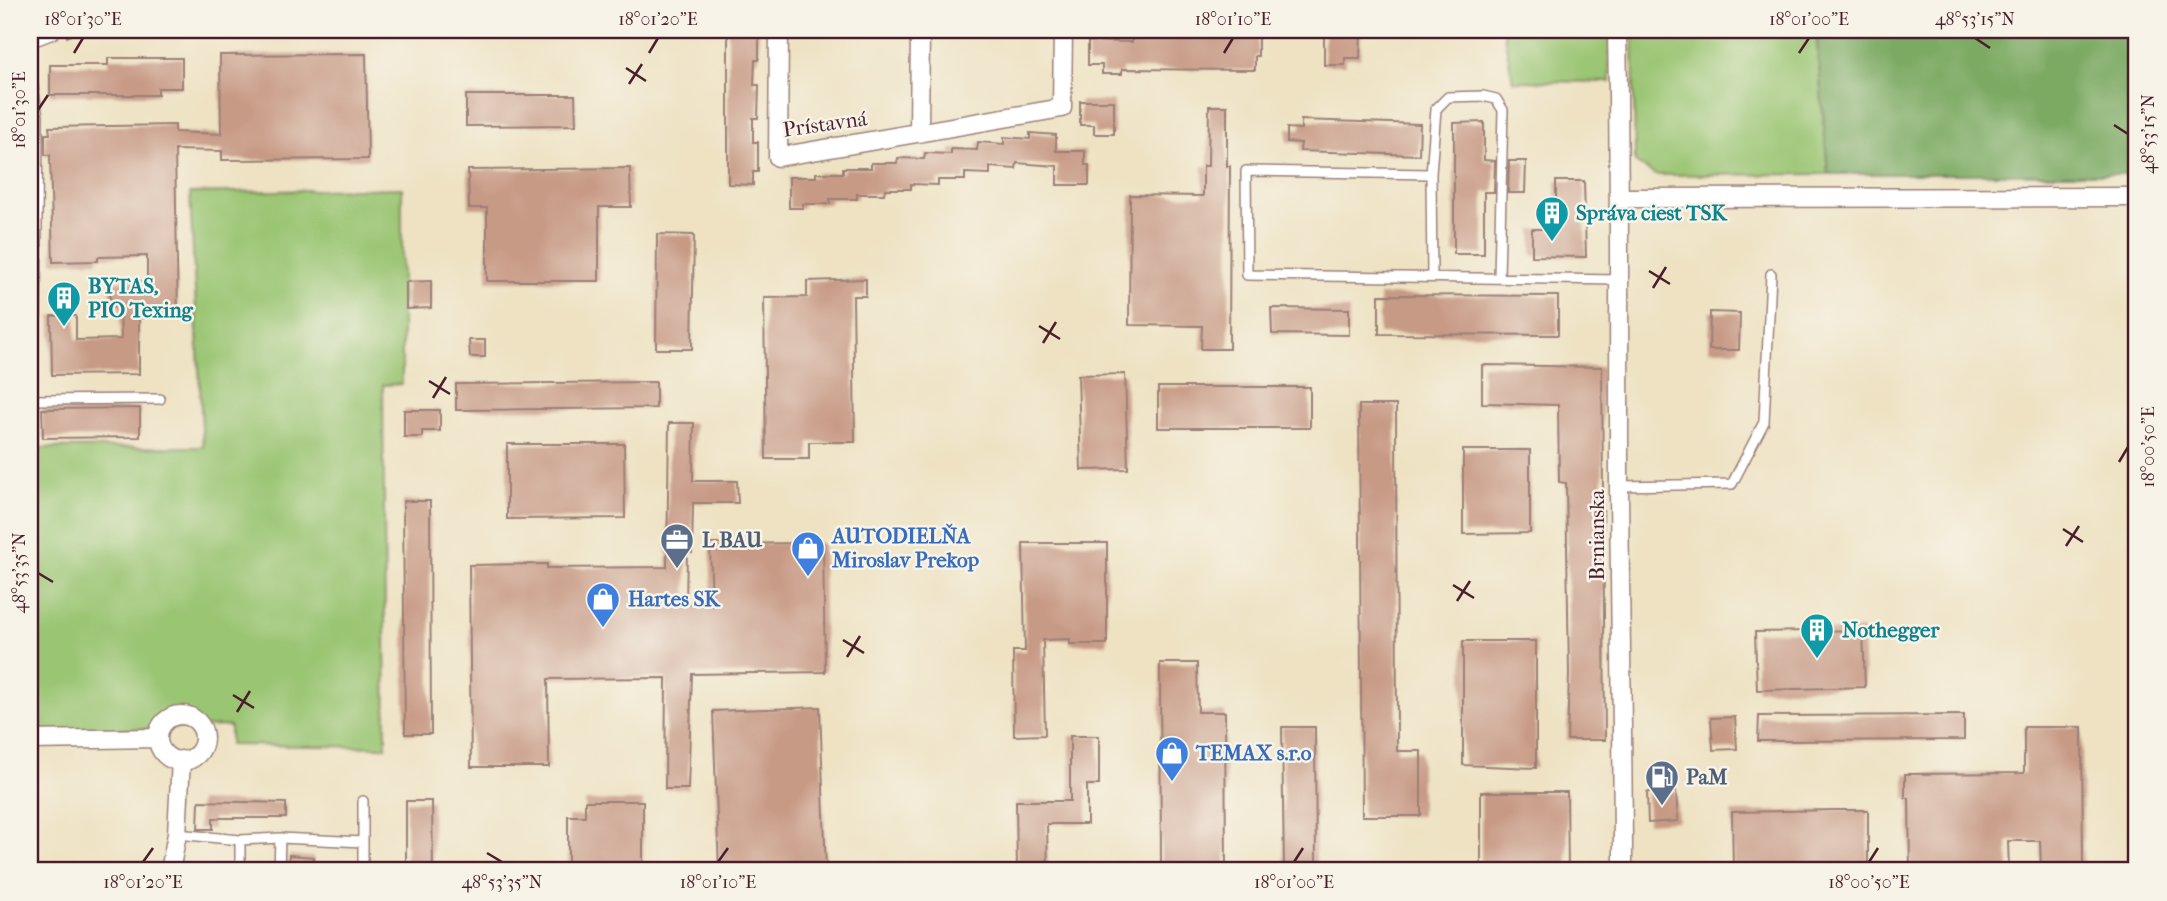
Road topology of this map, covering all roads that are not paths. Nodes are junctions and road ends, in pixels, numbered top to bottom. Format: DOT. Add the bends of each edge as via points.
graph roads {
  1 [pos="51,30"];
  2 [pos="779,30"];
  3 [pos="920,30"];
  4 [pos="1063,30"];
  5 [pos="1617,30"];
  6 [pos="30,38"];
  7 [pos="30,70"];
  8 [pos="34,117"];
  9 [pos="919,133"];
  10 [pos="1431,174"];
  11 [pos="2137,197"];
  12 [pos="1620,198"];
  13 [pos="1771,274"];
  14 [pos="1432,277"];
  15 [pos="1500,278"];
  16 [pos="1619,280"];
  17 [pos="30,328"];
  18 [pos="160,399"];
  19 [pos="30,400"];
  20 [pos="1619,486"];
  21 [pos="158,738"];
  22 [pos="30,740"];
  23 [pos="181,760"];
  24 [pos="363,801"];
  25 [pos="177,835"];
  26 [pos="280,838"];
  27 [pos="240,840"];
  28 [pos="363,842"];
  29 [pos="170,871"];
  30 [pos="240,871"];
  31 [pos="279,871"];
  32 [pos="363,871"];
  33 [pos="1623,871"];
  1 -- 6 [label="street"];
  2 -- 9 [label="street, Prístavná" via="778,157"];
  3 -- 9 [label="street"];
  4 -- 9 [label="street, Prístavná" via="1062,107"];
  5 -- 12 [label="street, Brnianska"];
  7 -- 8 [label="lane"];
  8 -- 17 [label="lane" via="37,306"];
  10 -- 14 [label="lane"];
  10 -- 14 [label="lane" via="1246,171 1247,275"];
  10 -- 15 [label="lane" via="1436,109 1448,97 1496,99 1503,110"];
  11 -- 12 [label="street"];
  12 -- 16 [label="street, Brnianska"];
  13 -- 20 [label="lane" via="1764,422 1732,484"];
  14 -- 15 [label="lane"];
  15 -- 16 [label="lane"];
  16 -- 20 [label="street, Brnianska"];
  18 -- 19 [label="lane"];
  20 -- 33 [label="street, Brnianska"];
  21 -- 22 [label="street"];
  21 -- 23 [label="street" via="168,756"];
  21 -- 23 [label="street" via="162,724 174,716 188,716 199,724 204,737 200,751"];
  23 -- 25 [label="street"];
  24 -- 28 [label="lane"];
  25 -- 27 [label="lane"];
  25 -- 29 [label="street"];
  26 -- 27 [label="lane"];
  26 -- 28 [label="lane"];
  26 -- 31 [label="lane"];
  27 -- 30 [label="lane"];
  28 -- 32 [label="lane"];
}
